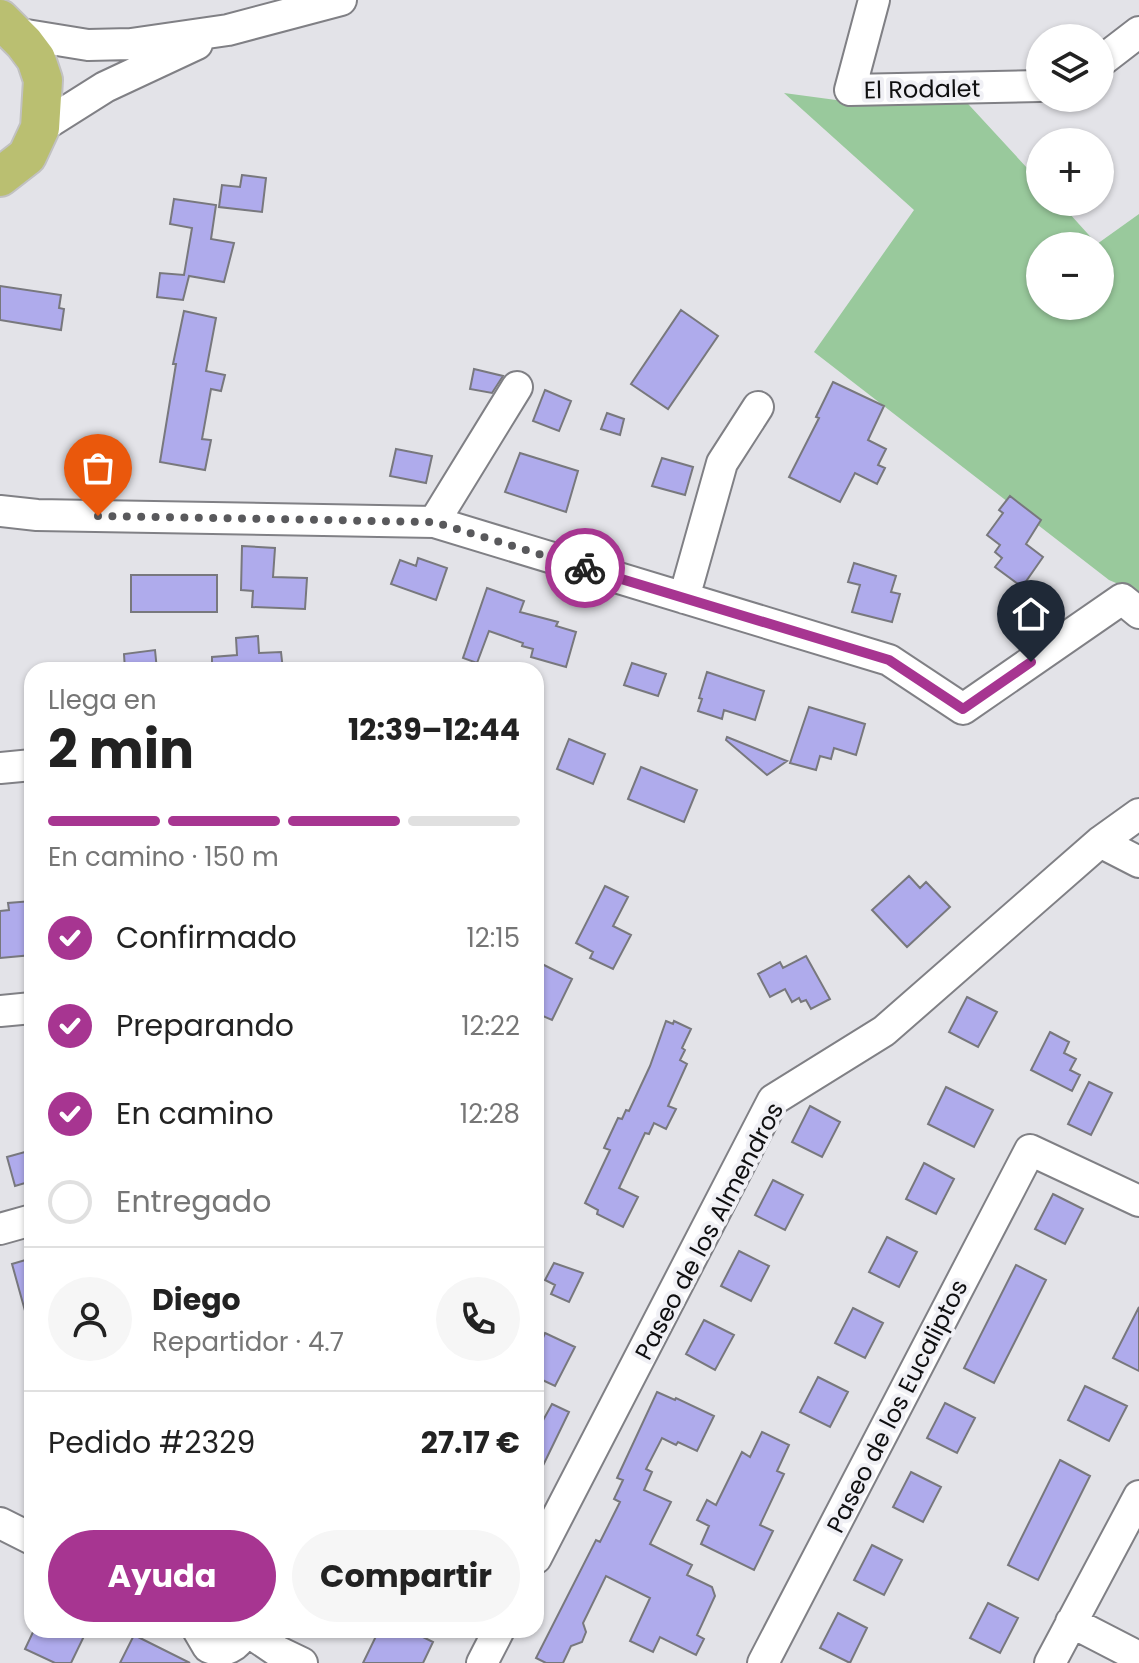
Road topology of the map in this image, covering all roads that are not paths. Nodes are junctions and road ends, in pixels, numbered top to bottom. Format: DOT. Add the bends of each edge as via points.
graph roads {
  1 [pos="874,0"];
  2 [pos="335,1"];
  3 [pos="7,26"];
  4 [pos="228,30"];
  5 [pos="1139,32"];
  6 [pos="1114,51"];
  7 [pos="1026,86"];
  8 [pos="40,128"];
  9 [pos="0,177"];
  10 [pos="517,387"];
  11 [pos="758,407"];
  12 [pos="0,511"];
  13 [pos="434,522"];
  14 [pos="684,598"];
  15 [pos="1139,613"];
  16 [pos="24,766"];
  17 [pos="0,768"];
  18 [pos="1139,814"];
  19 [pos="1100,842"];
  20 [pos="1139,862"];
  21 [pos="24,1009"];
  22 [pos="0,1011"];
  23 [pos="1139,1201"];
  24 [pos="24,1222"];
  25 [pos="0,1229"];
  26 [pos="1139,1496"];
  27 [pos="0,1509"];
  28 [pos="24,1522"];
  29 [pos="0,1523"];
  30 [pos="24,1535"];
  31 [pos="544,1543"];
  32 [pos="1071,1622"];
  33 [pos="495,1638"];
  34 [pos="222,1641"];
  35 [pos="1139,1657"];
  36 [pos="273,1663"];
  37 [pos="302,1663"];
  38 [pos="482,1663"];
  39 [pos="763,1663"];
  40 [pos="1050,1663"];
  1 -- 7 [label="street, El Rodalet" via="850,90"];
  2 -- 4 [label="street"];
  3 -- 4 [label="street" via="88,45"];
  3 -- 8 [label="main road" via="36,59 43,80"];
  4 -- 8 [label="street" via="105,87"];
  5 -- 6 [label="street"];
  8 -- 9 [label="main road" via="27,156"];
  10 -- 13 [label="street"];
  11 -- 14 [label="street" via="722,463"];
  12 -- 13 [label="street"];
  13 -- 14 [label="street"];
  14 -- 15 [label="street" via="889,660 963,709 1122,599"];
  16 -- 17 [label="street"];
  18 -- 19 [label="street, Paseo de los Almendros"];
  19 -- 20 [label="street"];
  19 -- 31 [label="street, Paseo de los Almendros" via="884,1031 773,1100"];
  21 -- 22 [label="street"];
  23 -- 39 [label="street, Paseo de los Eucaliptos" via="1030,1150"];
  24 -- 25 [label="street"];
  26 -- 32 [label="street"];
  27 -- 28 [label="street"];
  29 -- 30 [label="street"];
  32 -- 35 [label="street"];
  32 -- 40 [label="street"];
  33 -- 38 [label="street"];
  34 -- 36 [label="street"];
  34 -- 37 [label="street" via="277,1651"];
}
